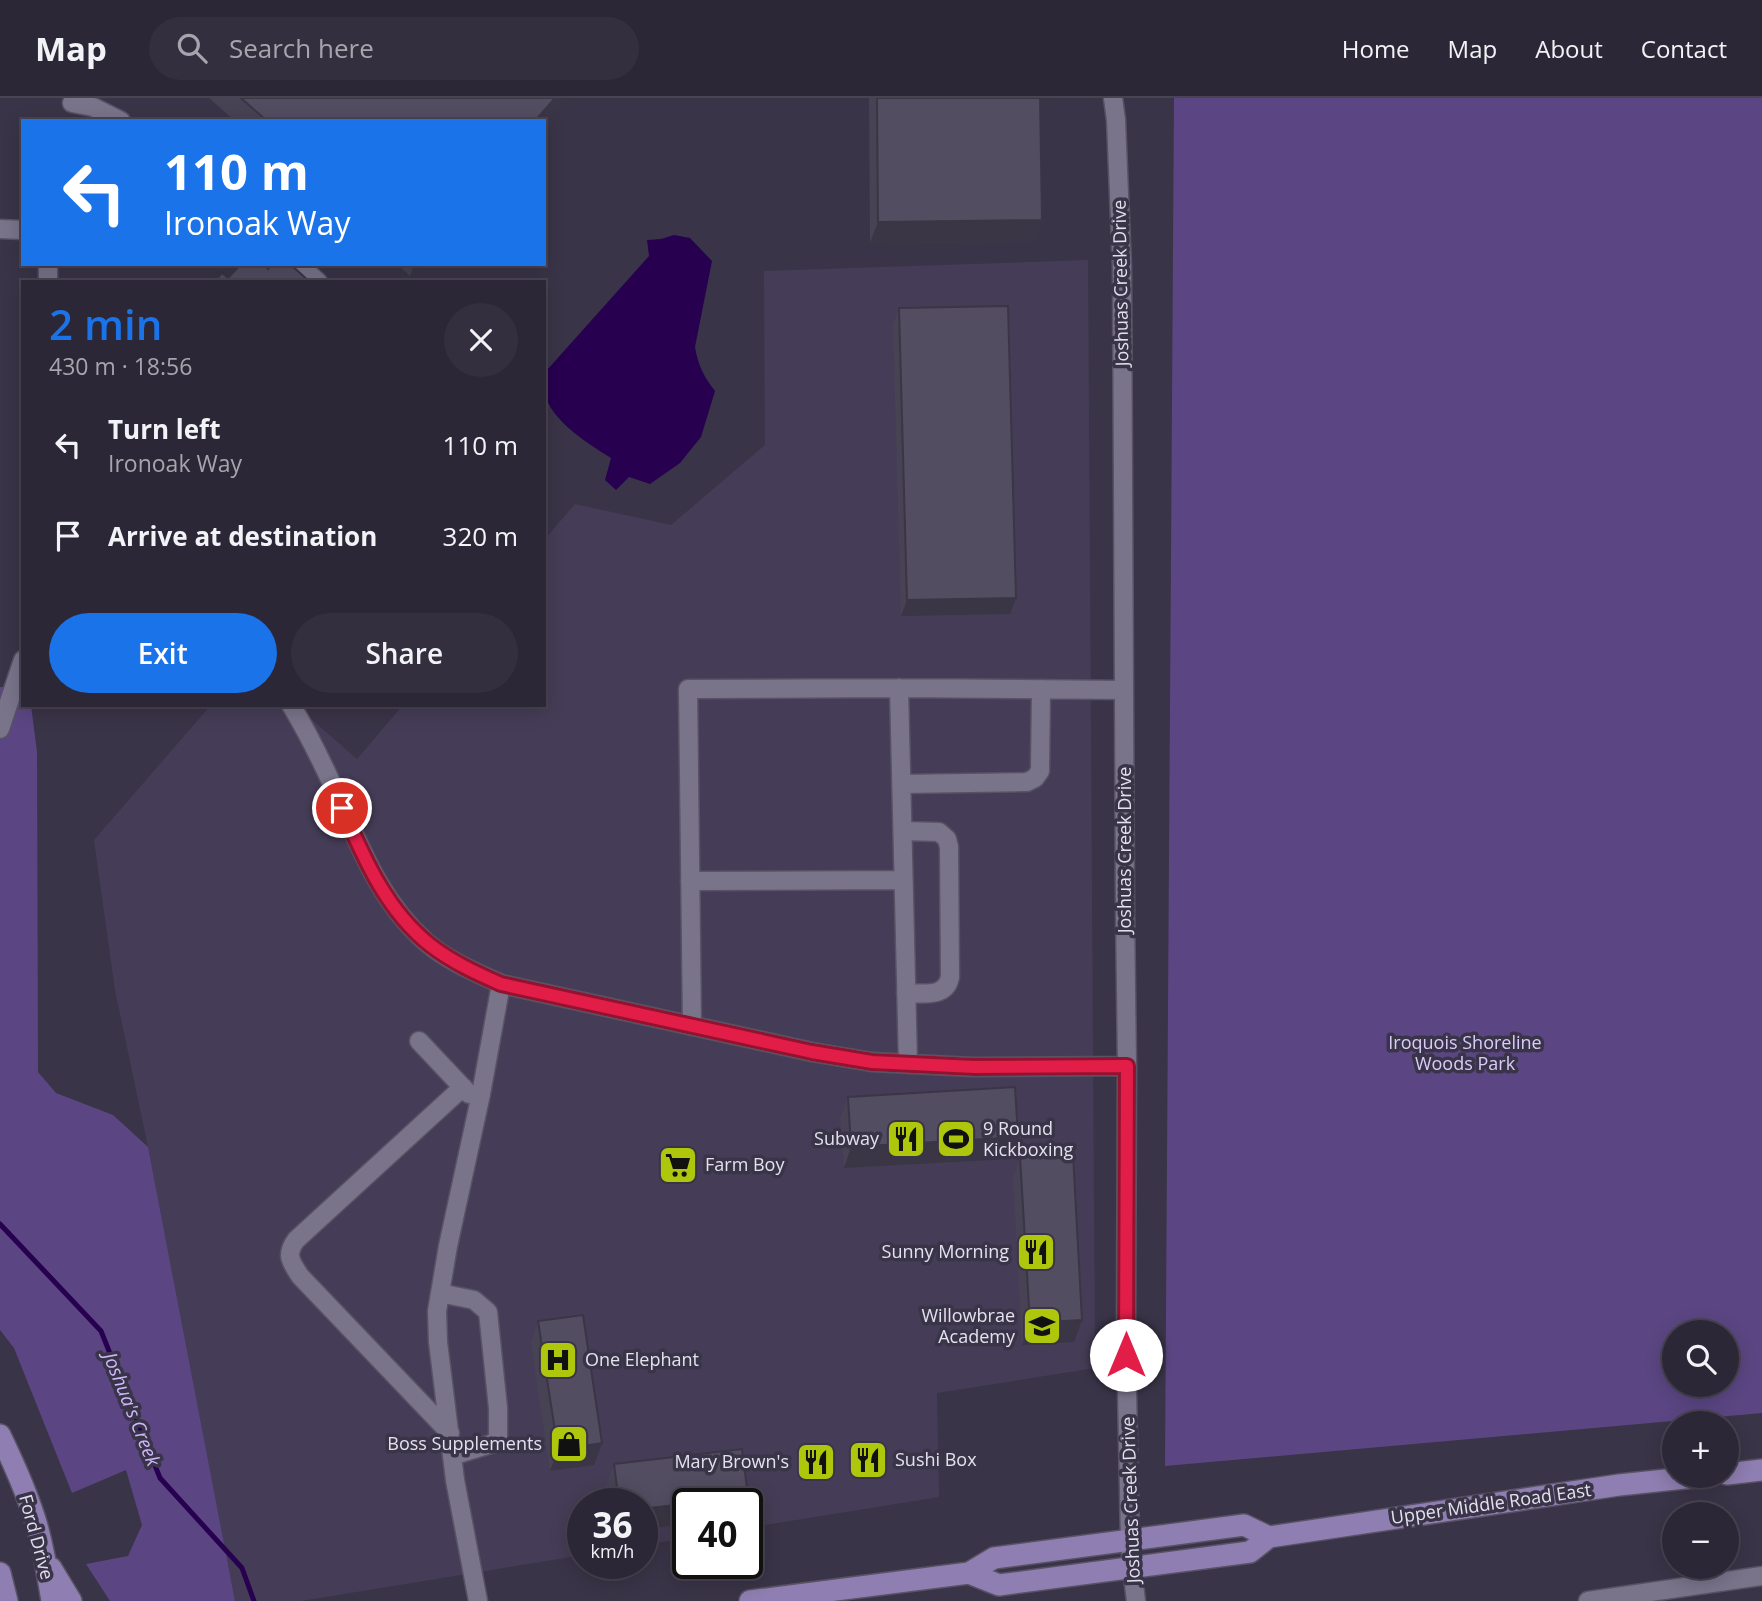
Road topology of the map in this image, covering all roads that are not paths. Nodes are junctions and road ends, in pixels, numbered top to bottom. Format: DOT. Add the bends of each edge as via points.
graph roads {
  1 [pos="1113,98"];
  2 [pos="73,100"];
  3 [pos="68,119"];
  4 [pos="117,119"];
  5 [pos="0,229"];
  6 [pos="21,230"];
  7 [pos="300,266"];
  8 [pos="316,280"];
  9 [pos="21,666"];
  10 [pos="899,688"];
  11 [pos="1041,689"];
  12 [pos="1124,690"];
  13 [pos="293,707"];
  14 [pos="0,729"];
  15 [pos="902,785"];
  16 [pos="902,831"];
  17 [pos="903,880"];
  18 [pos="690,881"];
  19 [pos="501,984"];
  20 [pos="906,993"];
  21 [pos="692,1026"];
  22 [pos="419,1041"];
  23 [pos="908,1064"];
  24 [pos="1127,1066"];
  25 [pos="463,1087"];
  26 [pos="478,1104"];
  27 [pos="440,1293"];
  28 [pos="450,1433"];
  29 [pos="0,1435"];
  30 [pos="452,1456"];
  31 [pos="1762,1470"];
  32 [pos="1739,1473"];
  33 [pos="1662,1480"];
  34 [pos="1269,1537"];
  35 [pos="1130,1540"];
  36 [pos="45,1557"];
  37 [pos="1132,1568"];
  38 [pos="0,1573"];
  39 [pos="969,1573"];
  40 [pos="1762,1576"];
  41 [pos="6,1601"];
  42 [pos="52,1601"];
  43 [pos="71,1601"];
  44 [pos="478,1601"];
  45 [pos="750,1601"];
  46 [pos="1136,1601"];
  47 [pos="1588,1601"];
  1 -- 12 [label="street, Joshuas Creek Drive" via="1122,268"];
  2 -- 3 [label="street"];
  2 -- 4 [label="street"];
  5 -- 6 [label="street"];
  7 -- 8 [label="street"];
  9 -- 14 [label="street"];
  10 -- 11 [label="street"];
  10 -- 15 [label="street"];
  10 -- 18 [label="street" via="688,689"];
  11 -- 12 [label="street"];
  11 -- 15 [label="street" via="1040,771 1035,778 1027,782"];
  12 -- 24 [label="street, Joshuas Creek Drive"];
  13 -- 19 [label="street" via="384,894 428,943 465,968"];
  15 -- 16 [label="street"];
  16 -- 17 [label="street"];
  16 -- 20 [label="street" via="939,832 949,846 949,985 936,993"];
  17 -- 18 [label="street"];
  17 -- 20 [label="street"];
  18 -- 21 [label="street"];
  19 -- 21 [label="street"];
  19 -- 26 [label="street"];
  20 -- 23 [label="street"];
  21 -- 23 [label="street" via="812,1052"];
  22 -- 25 [label="street"];
  23 -- 24 [label="street"];
  24 -- 35 [label="street, Joshuas Creek Drive"];
  25 -- 26 [label="street"];
  25 -- 28 [label="street" via="290,1248 300,1276"];
  26 -- 27 [label="street"];
  27 -- 28 [label="street" via="438,1342"];
  27 -- 30 [label="street" via="474,1300 488,1312 498,1408 494,1443"];
  28 -- 30 [label="street"];
  29 -- 36 [label="main road, Ford Drive"];
  30 -- 44 [label="street"];
  31 -- 32 [label="main road"];
  33 -- 34 [label="main road, Upper Middle Road East"];
  34 -- 35 [label="main road, Upper Middle Road East" via="1244,1525"];
  34 -- 37 [label="main road, Upper Middle Road East" via="1250,1552"];
  35 -- 37 [label="street, Joshuas Creek Drive"];
  35 -- 39 [label="main road, Upper Middle Road East" via="994,1558"];
  36 -- 42 [label="main road, Ford Drive"];
  36 -- 43 [label="main road"];
  37 -- 39 [label="main road, Upper Middle Road East" via="999,1585"];
  37 -- 46 [label="street, Joshuas Creek Drive"];
  38 -- 41 [label="main road"];
  39 -- 45 [label="main road, Upper Middle Road East"];
  40 -- 47 [label="street"];
}
